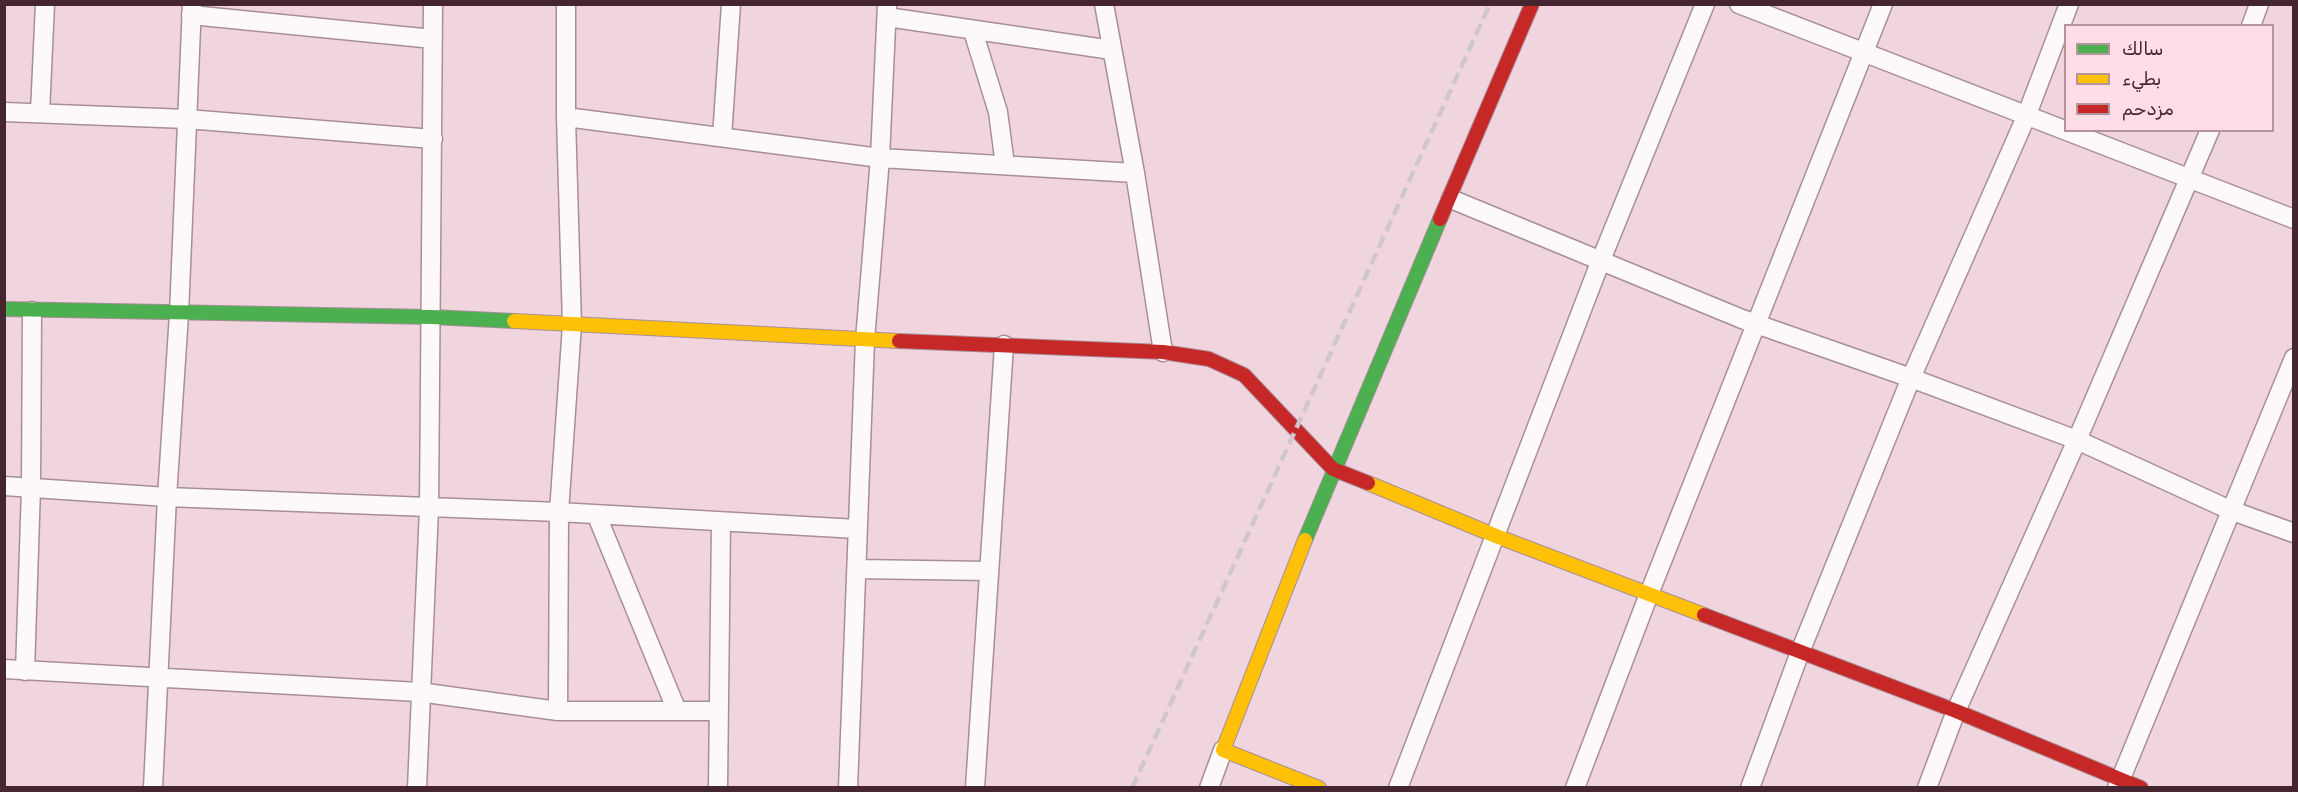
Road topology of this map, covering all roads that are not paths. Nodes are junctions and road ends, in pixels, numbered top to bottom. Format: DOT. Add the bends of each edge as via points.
graph roads {
  1 [pos="45,4"];
  2 [pos="433,4"];
  3 [pos="567,4"];
  4 [pos="731,4"];
  5 [pos="1104,4"];
  6 [pos="1533,4"];
  7 [pos="1705,4"];
  8 [pos="1739,4"];
  9 [pos="1883,4"];
  10 [pos="2069,4"];
  11 [pos="2259,4"];
  12 [pos="192,10"];
  13 [pos="887,11"];
  14 [pos="2252,24"];
  15 [pos="973,31"];
  16 [pos="434,39"];
  17 [pos="1112,50"];
  18 [pos="1863,54"];
  19 [pos="4,112"];
  20 [pos="40,113"];
  21 [pos="566,117"];
  22 [pos="2026,117"];
  23 [pos="187,119"];
  24 [pos="2064,131"];
  25 [pos="2067,132"];
  26 [pos="2209,132"];
  27 [pos="722,137"];
  28 [pos="433,139"];
  29 [pos="880,158"];
  30 [pos="1005,165"];
  31 [pos="1136,173"];
  32 [pos="2191,178"];
  33 [pos="1451,199"];
  34 [pos="2294,219"];
  35 [pos="1601,260"];
  36 [pos="4,309"];
  37 [pos="32,311"];
  38 [pos="179,314"];
  39 [pos="432,316"];
  40 [pos="1757,324"];
  41 [pos="572,325"];
  42 [pos="865,340"];
  43 [pos="1004,345"];
  44 [pos="1163,352"];
  45 [pos="2294,358"];
  46 [pos="1911,378"];
  47 [pos="2077,440"];
  48 [pos="1333,469"];
  49 [pos="4,486"];
  50 [pos="31,488"];
  51 [pos="166,497"];
  52 [pos="429,508"];
  53 [pos="2230,510"];
  54 [pos="559,512"];
  55 [pos="597,516"];
  56 [pos="721,522"];
  57 [pos="857,529"];
  58 [pos="2294,533"];
  59 [pos="1496,536"];
  60 [pos="857,569"];
  61 [pos="989,571"];
  62 [pos="1649,594"];
  63 [pos="1800,652"];
  64 [pos="4,669"];
  65 [pos="25,671"];
  66 [pos="160,678"];
  67 [pos="419,692"];
  68 [pos="558,711"];
  69 [pos="677,711"];
  70 [pos="718,711"];
  71 [pos="1956,711"];
  72 [pos="1223,750"];
  73 [pos="2119,783"];
  74 [pos="153,788"];
  75 [pos="417,788"];
  76 [pos="718,788"];
  77 [pos="848,788"];
  78 [pos="975,788"];
  79 [pos="1209,788"];
  80 [pos="1319,788"];
  81 [pos="1398,788"];
  82 [pos="1575,788"];
  83 [pos="1750,788"];
  84 [pos="1927,788"];
  85 [pos="2141,788"];
  1 -- 20 [label="street"];
  2 -- 16 [label="street"];
  3 -- 21 [label="street"];
  4 -- 27 [label="street"];
  5 -- 17 [label="street"];
  6 -- 33 [label="street"];
  7 -- 35 [label="street"];
  8 -- 18 [label="street"];
  9 -- 18 [label="street"];
  10 -- 22 [label="street"];
  11 -- 14 [label="street"];
  12 -- 16 [label="street"];
  12 -- 23 [label="street"];
  13 -- 15 [label="street"];
  13 -- 29 [label="street"];
  15 -- 17 [label="street"];
  15 -- 30 [label="street" via="998,112"];
  16 -- 28 [label="street"];
  17 -- 31 [label="street"];
  18 -- 22 [label="street"];
  18 -- 40 [label="street"];
  19 -- 20 [label="street"];
  20 -- 23 [label="street"];
  21 -- 27 [label="street"];
  21 -- 41 [label="street"];
  22 -- 24 [label="street"];
  22 -- 46 [label="street"];
  23 -- 28 [label="street"];
  23 -- 38 [label="street"];
  25 -- 32 [label="street"];
  26 -- 32 [label="street"];
  27 -- 29 [label="street"];
  28 -- 39 [label="street"];
  29 -- 30 [label="street"];
  29 -- 42 [label="street"];
  30 -- 31 [label="street"];
  31 -- 44 [label="street"];
  32 -- 34 [label="street"];
  32 -- 47 [label="street"];
  33 -- 35 [label="street"];
  33 -- 48 [label="street"];
  35 -- 40 [label="street"];
  35 -- 59 [label="street"];
  36 -- 37 [label="street"];
  37 -- 38 [label="street"];
  37 -- 50 [label="street"];
  38 -- 39 [label="street"];
  38 -- 51 [label="street"];
  39 -- 41 [label="street"];
  39 -- 52 [label="street"];
  40 -- 46 [label="street"];
  40 -- 62 [label="street"];
  41 -- 42 [label="street"];
  41 -- 54 [label="street"];
  42 -- 43 [label="street"];
  42 -- 57 [label="street"];
  43 -- 44 [label="street"];
  43 -- 61 [label="street"];
  44 -- 48 [label="street" via="1209,359 1244,375"];
  45 -- 53 [label="street"];
  46 -- 47 [label="street"];
  46 -- 63 [label="street"];
  47 -- 53 [label="street"];
  47 -- 71 [label="street"];
  48 -- 59 [label="street"];
  48 -- 72 [label="street"];
  49 -- 50 [label="street"];
  50 -- 51 [label="street"];
  50 -- 65 [label="street"];
  51 -- 52 [label="street"];
  51 -- 66 [label="street"];
  52 -- 54 [label="street"];
  52 -- 67 [label="street"];
  53 -- 58 [label="street"];
  53 -- 73 [label="street"];
  54 -- 55 [label="street"];
  54 -- 68 [label="street"];
  55 -- 56 [label="street"];
  55 -- 69 [label="street"];
  56 -- 57 [label="street"];
  56 -- 70 [label="street"];
  57 -- 60 [label="street"];
  59 -- 62 [label="street"];
  59 -- 81 [label="street"];
  60 -- 61 [label="street"];
  60 -- 77 [label="street"];
  61 -- 78 [label="street"];
  62 -- 63 [label="street"];
  62 -- 82 [label="street"];
  63 -- 71 [label="street"];
  63 -- 83 [label="street"];
  64 -- 65 [label="street"];
  65 -- 66 [label="street"];
  66 -- 67 [label="street"];
  66 -- 74 [label="street"];
  67 -- 68 [label="street"];
  67 -- 75 [label="street"];
  68 -- 69 [label="street"];
  69 -- 70 [label="street"];
  70 -- 76 [label="street"];
  71 -- 73 [label="street"];
  71 -- 84 [label="street"];
  72 -- 79 [label="street"];
  72 -- 80 [label="street"];
  73 -- 85 [label="street"];
}
